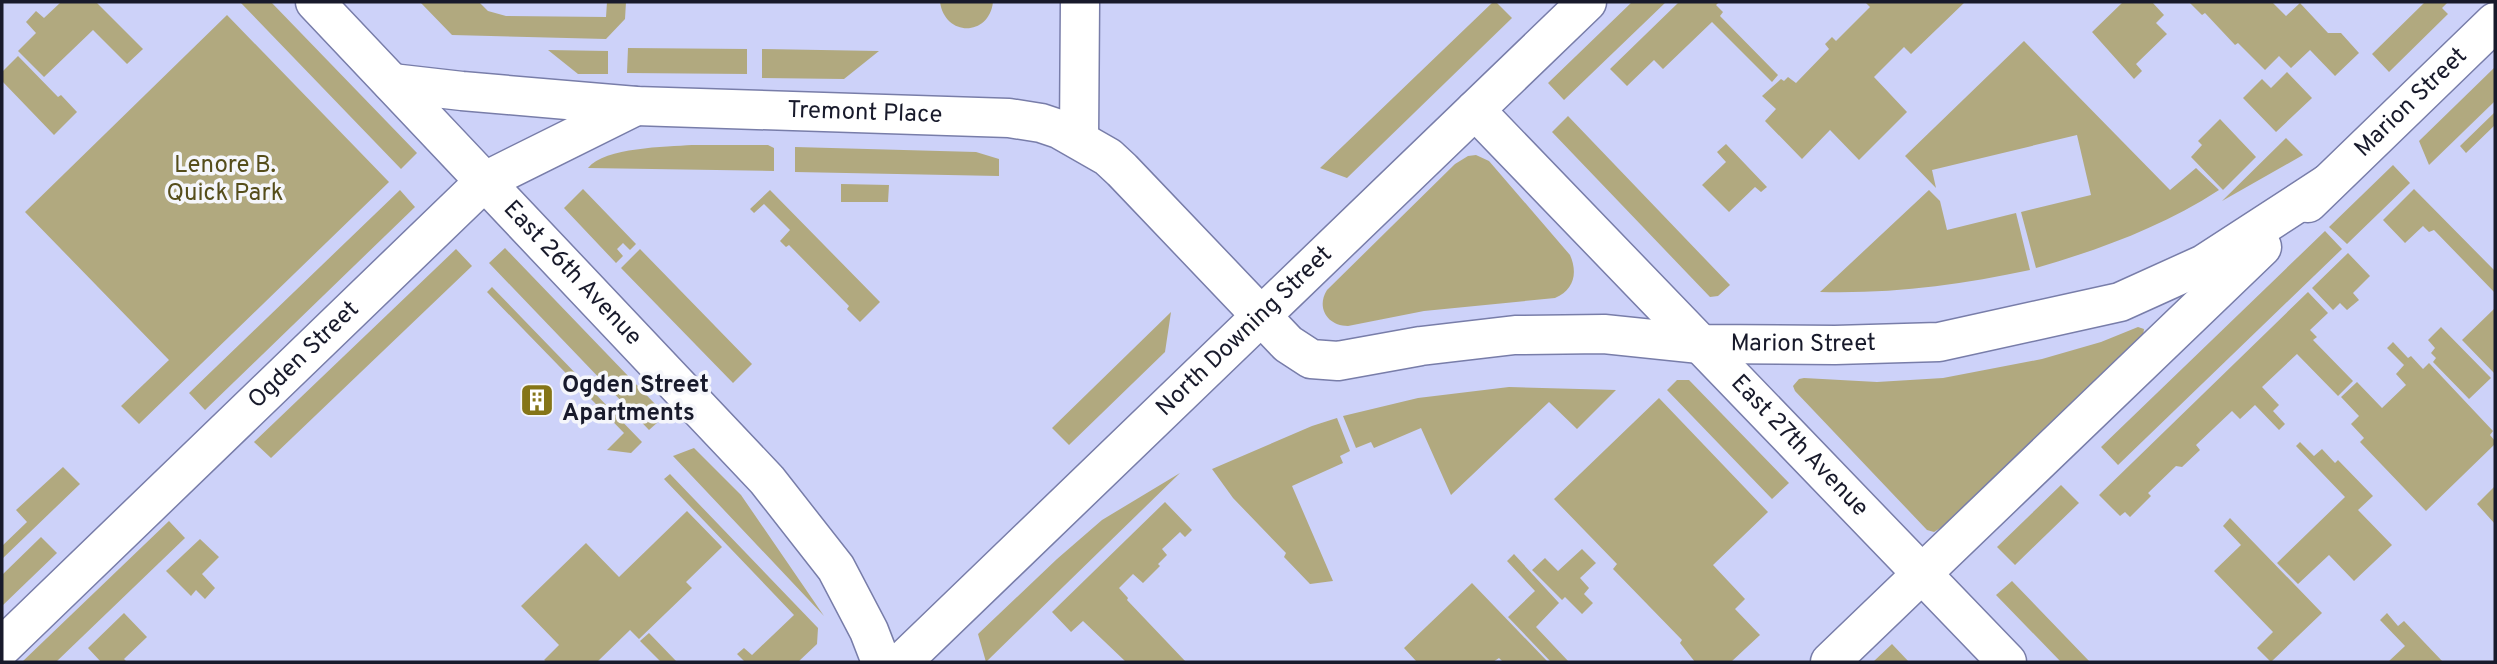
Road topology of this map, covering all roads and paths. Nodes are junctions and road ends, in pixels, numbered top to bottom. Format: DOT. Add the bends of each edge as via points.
graph roads {
  1 [pos="315,2"];
  2 [pos="1080,2"];
  3 [pos="1587,2"];
  4 [pos="2495,22"];
  5 [pos="392,83"];
  6 [pos="636,106"];
  7 [pos="1475,110"];
  8 [pos="1079,138"];
  9 [pos="485,181"];
  10 [pos="2327,184"];
  11 [pos="1262,316"];
  12 [pos="1700,344"];
  13 [pos="1922,574"];
  14 [pos="2,647"];
  15 [pos="881,662"];
  16 [pos="902,662"];
  17 [pos="1830,662"];
  18 [pos="2007,662"];
  1 -- 5 [label="street, East 26th Avenue"];
  2 -- 8 [label="street"];
  3 -- 7 [label="street, North Downing Street"];
  4 -- 10 [label="street, Marion Street"];
  5 -- 6 [label="street, Tremont Place"];
  5 -- 9 [label="street, East 26th Avenue"];
  6 -- 8 [label="street, Tremont Place" via="1009,118 1041,123"];
  6 -- 9 [label="street, Ogden Street"];
  7 -- 11 [label="street, North Downing Street"];
  7 -- 12 [label="street, East 27th Avenue"];
  8 -- 11 [label="street, Tremont Place" via="1122,170"];
  9 -- 14 [label="street, Ogden Street"];
  9 -- 15 [label="street, East 26th Avenue" via="767,480 836,568"];
  10 -- 12 [label="street, Marion Street" via="2204,264 2120,302 1939,342"];
  10 -- 13 [label="street, Marion Street"];
  11 -- 12 [label="street, Marion Street" via="1288,344 1320,361 1515,335 1604,334"];
  11 -- 16 [label="street, North Downing Street"];
  12 -- 13 [label="street, East 27th Avenue"];
  13 -- 17 [label="street, Marion Street"];
  13 -- 18 [label="street, East 27th Avenue"];
}
